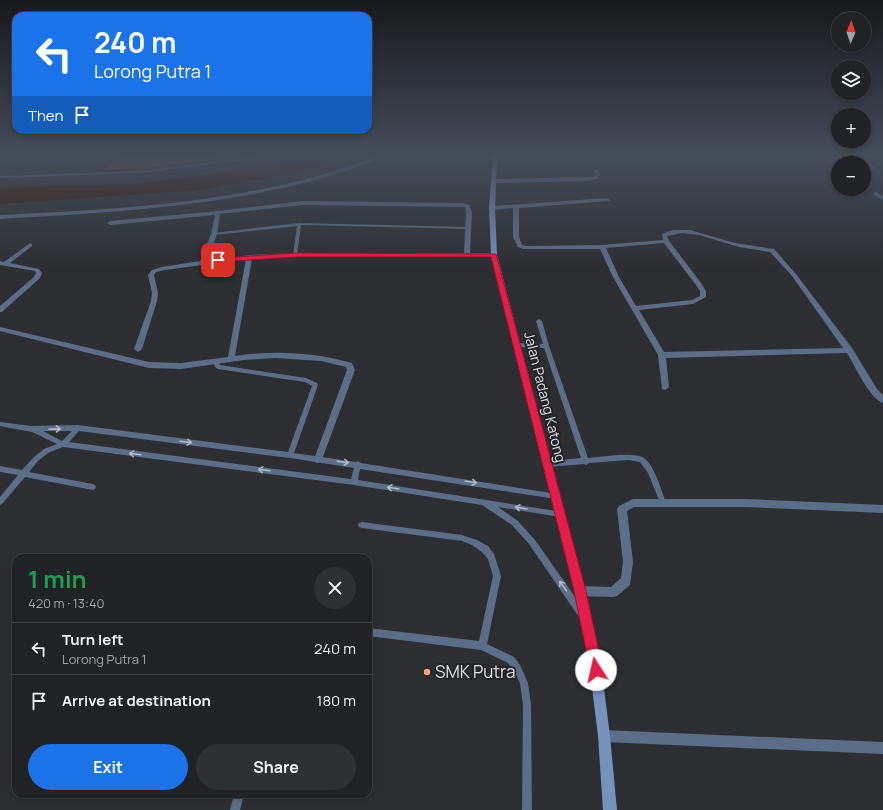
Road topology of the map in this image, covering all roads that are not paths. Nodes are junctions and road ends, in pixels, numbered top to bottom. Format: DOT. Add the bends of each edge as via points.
graph roads {
  1 [pos="249,194"];
  2 [pos="494,194"];
  3 [pos="883,195"];
  4 [pos="883,198"];
  5 [pos="607,200"];
  6 [pos="516,207"];
  7 [pos="492,208"];
  8 [pos="218,213"];
  9 [pos="0,217"];
  10 [pos="110,223"];
  11 [pos="299,224"];
  12 [pos="468,228"];
  13 [pos="214,234"];
  14 [pos="666,241"];
  15 [pos="30,245"];
  16 [pos="602,247"];
  17 [pos="467,254"];
  18 [pos="296,255"];
  19 [pos="494,255"];
  20 [pos="248,257"];
  21 [pos="203,262"];
  22 [pos="3,263"];
  23 [pos="635,308"];
  24 [pos="0,310"];
  25 [pos="539,321"];
  26 [pos="0,329"];
  27 [pos="518,345"];
  28 [pos="546,346"];
  29 [pos="138,349"];
  30 [pos="849,350"];
  31 [pos="662,355"];
  32 [pos="231,359"];
  33 [pos="216,362"];
  34 [pos="665,387"];
  35 [pos="883,400"];
  36 [pos="0,424"];
  37 [pos="78,428"];
  38 [pos="31,429"];
  39 [pos="63,444"];
  40 [pos="290,455"];
  41 [pos="318,459"];
  42 [pos="586,462"];
  43 [pos="358,464"];
  44 [pos="548,464"];
  45 [pos="0,469"];
  46 [pos="22,474"];
  47 [pos="354,482"];
  48 [pos="93,487"];
  49 [pos="556,496"];
  50 [pos="483,501"];
  51 [pos="0,502"];
  52 [pos="663,503"];
  53 [pos="883,509"];
  54 [pos="560,514"];
  55 [pos="362,525"];
  56 [pos="580,591"];
  57 [pos="586,618"];
  58 [pos="372,632"];
  59 [pos="482,646"];
  60 [pos="604,736"];
  61 [pos="883,748"];
  62 [pos="239,798"];
  63 [pos="235,810"];
  64 [pos="527,810"];
  65 [pos="610,810"];
  1 -- 9 [label="street" via="118,210"];
  2 -- 7 [label="street, Jalan Padang Katong"];
  3 -- 4 [label="street" via="876,194"];
  5 -- 6 [label="street"];
  6 -- 7 [label="street"];
  6 -- 16 [label="street" via="516,236 520,246 530,250"];
  7 -- 19 [label="street, Jalan Padang Katong"];
  8 -- 10 [label="street"];
  8 -- 12 [label="street" via="303,202 456,204 467,206 469,209"];
  8 -- 13 [label="street"];
  11 -- 12 [label="lane"];
  11 -- 13 [label="lane"];
  11 -- 18 [label="lane"];
  12 -- 17 [label="street"];
  13 -- 21 [label="street"];
  14 -- 16 [label="street"];
  14 -- 23 [label="street" via="699,284 703,297 692,302"];
  14 -- 30 [label="street" via="664,235 670,232 688,232 772,250 794,275"];
  15 -- 22 [label="street"];
  16 -- 23 [label="street"];
  17 -- 18 [label="street"];
  17 -- 19 [label="street"];
  18 -- 20 [label="street"];
  19 -- 27 [label="street, Jalan Padang Katong"];
  20 -- 21 [label="street"];
  20 -- 32 [label="street"];
  21 -- 29 [label="street" via="158,269 151,275 154,300"];
  22 -- 24 [label="street" via="37,270 39,275"];
  23 -- 31 [label="street"];
  25 -- 28 [label="lane"];
  26 -- 33 [label="street" via="149,365 171,368"];
  27 -- 28 [label="lane"];
  27 -- 44 [label="street, Jalan Padang Katong"];
  28 -- 42 [label="lane"];
  30 -- 31 [label="street"];
  30 -- 35 [label="street" via="874,391"];
  31 -- 34 [label="street"];
  32 -- 33 [label="street"];
  32 -- 41 [label="street" via="294,356 349,365 351,370"];
  33 -- 40 [label="lane" via="218,367 306,380 315,385"];
  36 -- 38 [label="lane"];
  38 -- 37 [label="lane, one-way"];
  37 -- 39 [label="lane"];
  37 -- 40 [label="lane, one-way"];
  38 -- 39 [label="lane"];
  39 -- 46 [label="lane" via="36,458"];
  47 -- 39 [label="lane, one-way"];
  40 -- 41 [label="lane"];
  41 -- 43 [label="lane, one-way"];
  42 -- 44 [label="lane"];
  42 -- 52 [label="lane" via="628,457 642,460 651,471"];
  43 -- 47 [label="lane"];
  43 -- 49 [label="lane, one-way"];
  44 -- 49 [label="street, Jalan Padang Katong"];
  45 -- 46 [label="lane"];
  46 -- 48 [label="lane"];
  46 -- 51 [label="lane"];
  50 -- 47 [label="lane, one-way"];
  49 -- 54 [label="street, Jalan Padang Katong"];
  54 -- 50 [label="lane, one-way"];
  57 -- 50 [label="lane, one-way" via="528,537 515,523"];
  52 -- 53 [label="street" via="746,503"];
  52 -- 56 [label="street" via="633,504 622,509 628,562 626,581 613,592"];
  54 -- 56 [label="street, Jalan Padang Katong"];
  55 -- 59 [label="lane" via="462,538 485,549 497,576"];
  56 -- 57 [label="street, Jalan Padang Katong"];
  57 -- 60 [label="street, Jalan Padang Katong" via="594,656"];
  58 -- 59 [label="lane"];
  59 -- 64 [label="lane" via="511,660 524,683 528,705"];
  60 -- 61 [label="street"];
  60 -- 65 [label="street, Jalan Padang Katong"];
  62 -- 63 [label="lane"];
}
